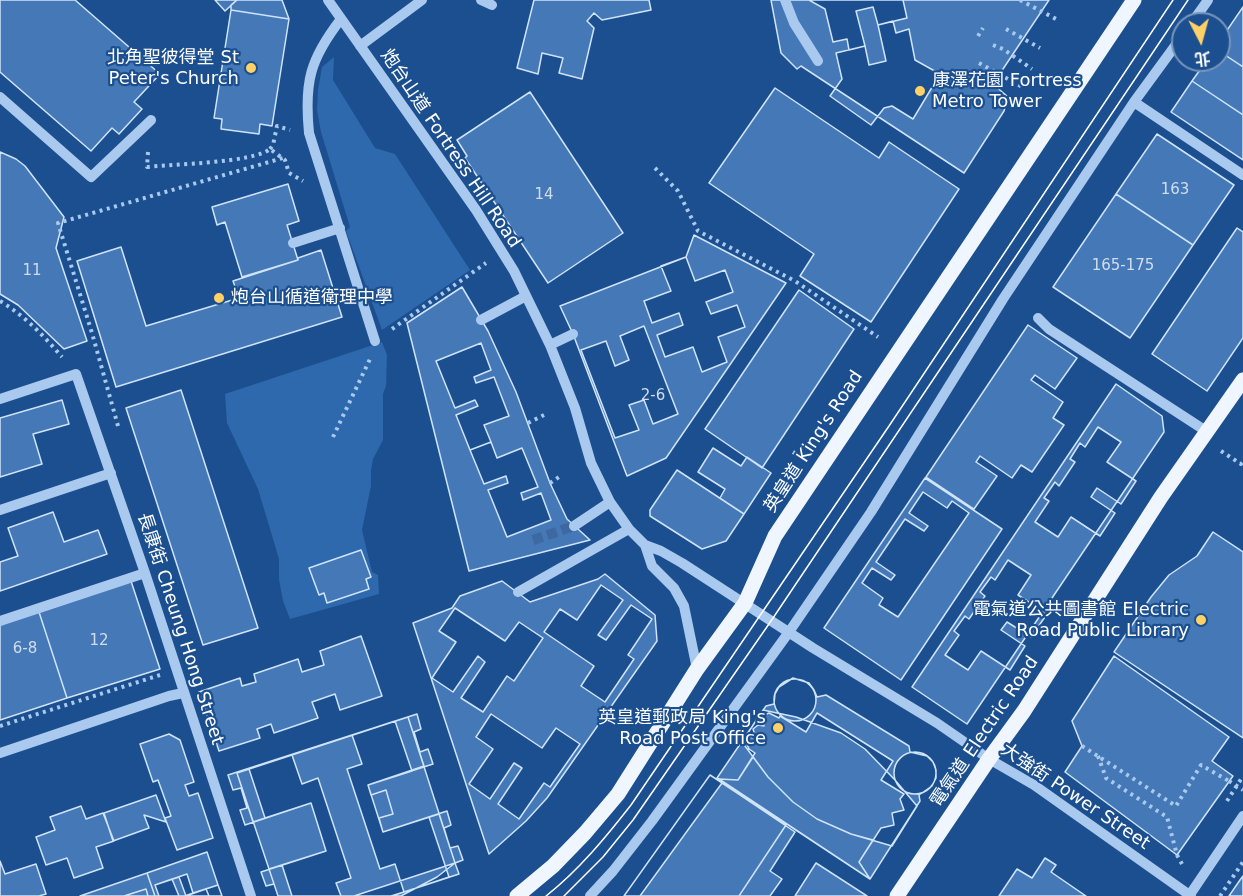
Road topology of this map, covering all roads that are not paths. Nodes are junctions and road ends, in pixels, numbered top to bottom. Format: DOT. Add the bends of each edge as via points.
graph roads {
  1 [pos="328,0"];
  2 [pos="422,0"];
  3 [pos="481,0"];
  4 [pos="785,0"];
  5 [pos="1134,0"];
  6 [pos="492,5"];
  7 [pos="341,19"];
  8 [pos="360,46"];
  9 [pos="1171,51"];
  10 [pos="818,61"];
  11 [pos="0,98"];
  12 [pos="1134,102"];
  13 [pos="151,120"];
  14 [pos="1243,175"];
  15 [pos="340,228"];
  16 [pos="292,243"];
  17 [pos="526,296"];
  18 [pos="1038,318"];
  19 [pos="481,320"];
  20 [pos="573,334"];
  21 [pos="375,340"];
  22 [pos="550,345"];
  23 [pos="1243,380"];
  24 [pos="0,399"];
  25 [pos="1206,431"];
  26 [pos="111,473"];
  27 [pos="610,502"];
  28 [pos="0,510"];
  29 [pos="574,526"];
  30 [pos="629,529"];
  31 [pos="645,545"];
  32 [pos="145,573"];
  33 [pos="518,592"];
  34 [pos="745,603"];
  35 [pos="0,621"];
  36 [pos="789,632"];
  37 [pos="697,669"];
  38 [pos="183,693"];
  39 [pos="0,753"];
  40 [pos="989,759"];
  41 [pos="1243,816"];
  42 [pos="251,896"];
  43 [pos="517,896"];
  44 [pos="590,896"];
  45 [pos="897,896"];
  46 [pos="1190,896"];
  1 -- 7 [label="street, 炮台山道 Fortress Hill Road"];
  2 -- 8 [label="street"];
  3 -- 6 [label="street"];
  4 -- 10 [label="street" via="794,23"];
  5 -- 34 [label="main road, 英皇道 King's Road" via="775,536"];
  7 -- 8 [label="street, 炮台山道 Fortress Hill Road"];
  7 -- 15 [label="street" via="322,44 311,69 307,114 310,136"];
  8 -- 17 [label="street, 炮台山道 Fortress Hill Road" via="476,210"];
  9 -- 12 [label="street"];
  11 -- 13 [label="street" via="92,177"];
  12 -- 14 [label="street"];
  12 -- 36 [label="street" via="1003,299 871,512"];
  15 -- 16 [label="street"];
  15 -- 21 [label="street"];
  17 -- 19 [label="street"];
  17 -- 22 [label="street, 炮台山道 Fortress Hill Road"];
  18 -- 25 [label="street" via="1048,329"];
  20 -- 22 [label="street"];
  22 -- 27 [label="street, 炮台山道 Fortress Hill Road" via="591,463"];
  23 -- 25 [label="main road, 電氣道 Electric Road"];
  24 -- 26 [label="street, 長康街 Cheung Hong Street" via="76,374"];
  25 -- 40 [label="main road, 電氣道 Electric Road"];
  26 -- 28 [label="street"];
  26 -- 32 [label="street, 長康街 Cheung Hong Street"];
  27 -- 29 [label="street"];
  27 -- 30 [label="street, 炮台山道 Fortress Hill Road"];
  30 -- 31 [label="street, 炮台山道 Fortress Hill Road"];
  30 -- 33 [label="street"];
  31 -- 34 [label="street, 炮台山道 Fortress Hill Road"];
  31 -- 37 [label="street, 炮台山道 Fortress Hill Road" via="652,566 674,588 684,606"];
  32 -- 35 [label="street"];
  32 -- 38 [label="street, 長康街 Cheung Hong Street"];
  34 -- 36 [label="street, 炮台山道 Fortress Hill Road"];
  34 -- 37 [label="main road, 英皇道 King's Road"];
  36 -- 40 [label="street, 大強街 Power Street"];
  36 -- 44 [label="street" via="652,821"];
  37 -- 43 [label="main road, 英皇道 King's Road" via="618,794 577,842"];
  38 -- 39 [label="street"];
  38 -- 42 [label="street, 長康街 Cheung Hong Street"];
  40 -- 45 [label="main road, 電氣道 Electric Road"];
  40 -- 46 [label="street, 大強街 Power Street" via="1034,785"];
  41 -- 46 [label="street"];
}
